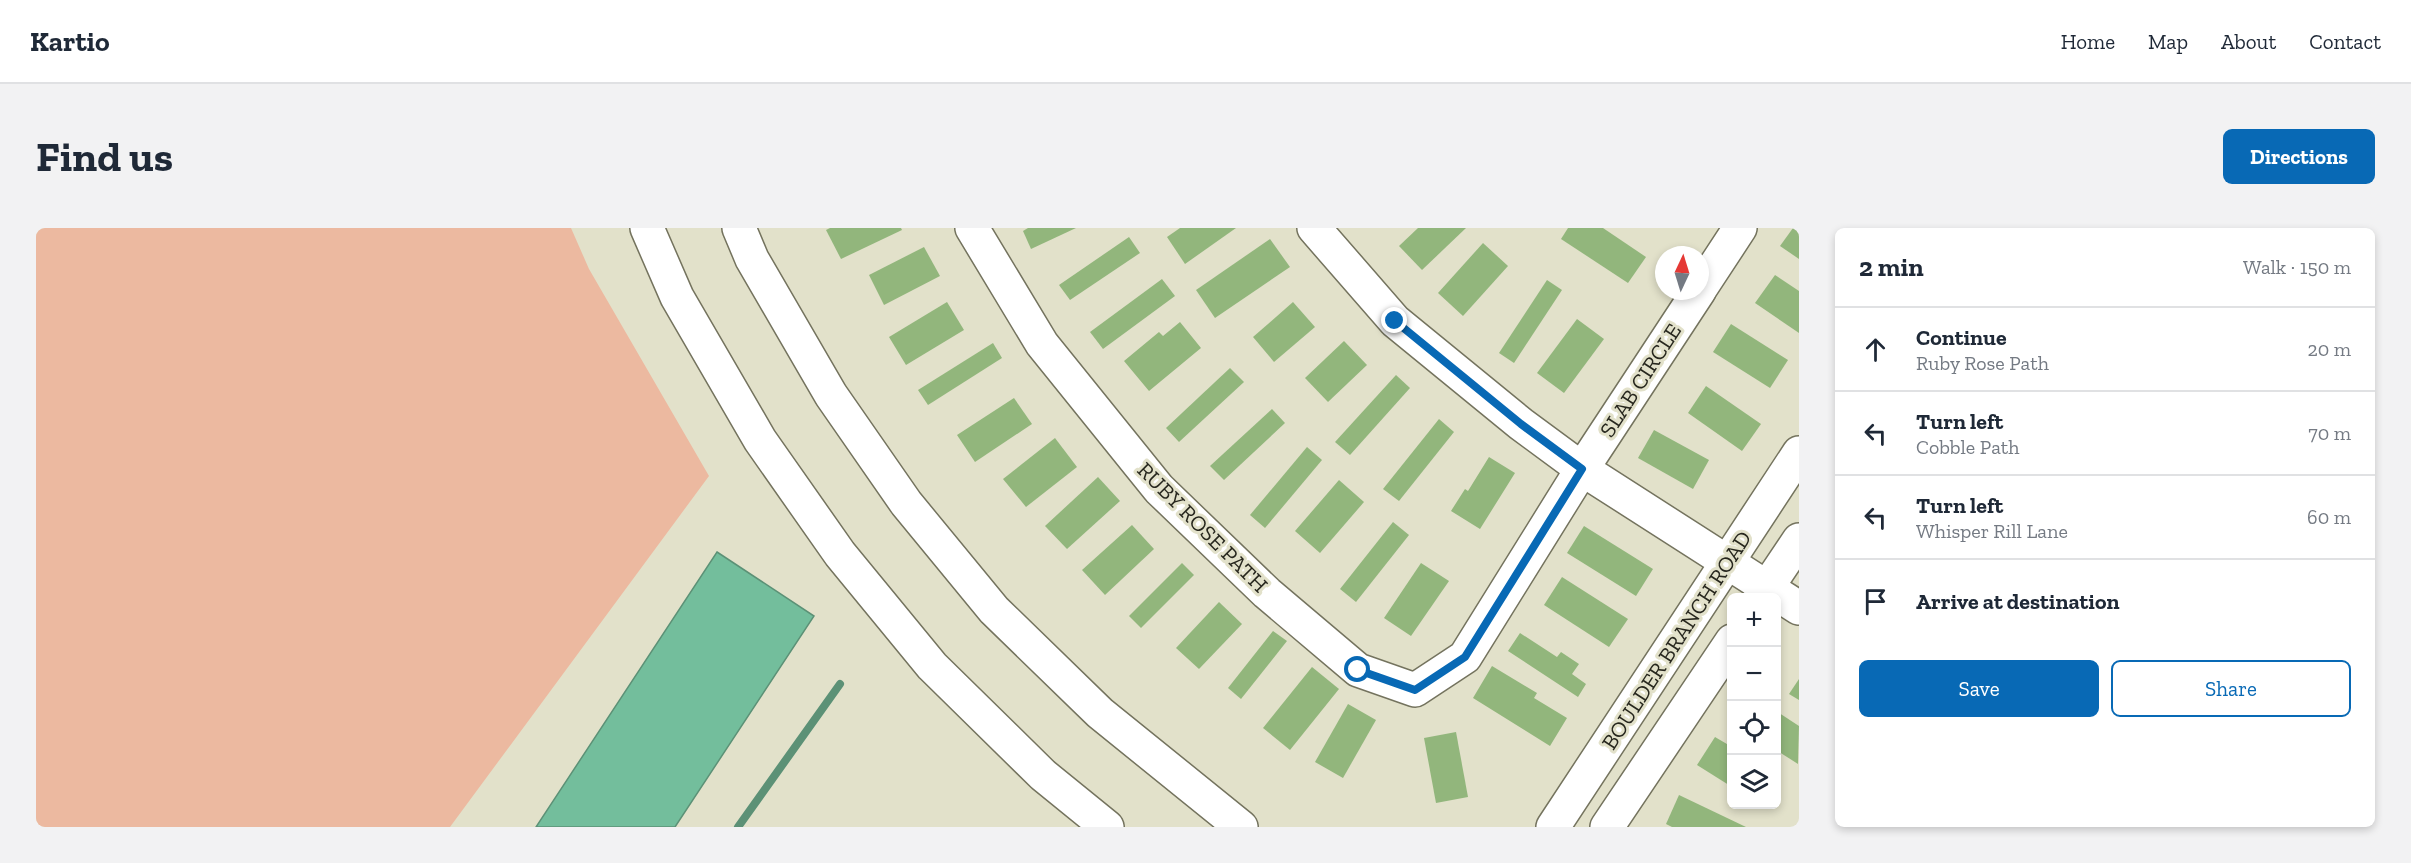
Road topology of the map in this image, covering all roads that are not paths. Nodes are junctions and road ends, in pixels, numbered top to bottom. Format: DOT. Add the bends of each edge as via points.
graph roads {
  1 [pos="647,228"];
  2 [pos="739,228"];
  3 [pos="972,228"];
  4 [pos="1314,228"];
  5 [pos="1740,228"];
  6 [pos="1709,275"];
  7 [pos="1692,300"];
  8 [pos="1799,453"];
  9 [pos="1582,469"];
  10 [pos="1799,540"];
  11 [pos="1726,562"];
  12 [pos="1763,593"];
  13 [pos="1781,600"];
  14 [pos="1799,608"];
  15 [pos="1727,647"];
  16 [pos="1415,690"];
  17 [pos="1107,827"];
  18 [pos="1241,827"];
  19 [pos="1553,827"];
  20 [pos="1607,827"];
  1 -- 17 [label="street" via="678,297 760,440 840,554 932,666 1043,775"];
  2 -- 18 [label="street" via="752,259 831,395 906,503 994,610 1100,713"];
  3 -- 16 [label="street, RUBY ROSE PATH" via="1042,344 1159,489 1267,593 1358,670"];
  4 -- 9 [label="street" via="1395,321"];
  5 -- 6 [label="street, SLAB CIRCLE"];
  7 -- 9 [label="street, SLAB CIRCLE"];
  8 -- 11 [label="street, BOULDER BRANCH ROAD"];
  9 -- 11 [label="street"];
  9 -- 16 [label="street, SLAB CIRCLE" via="1465,657"];
  10 -- 12 [label="street"];
  11 -- 12 [label="street"];
  11 -- 19 [label="street, BOULDER BRANCH ROAD"];
  13 -- 14 [label="street"];
  15 -- 20 [label="street, BOULDER BRANCH ROAD"];
}
